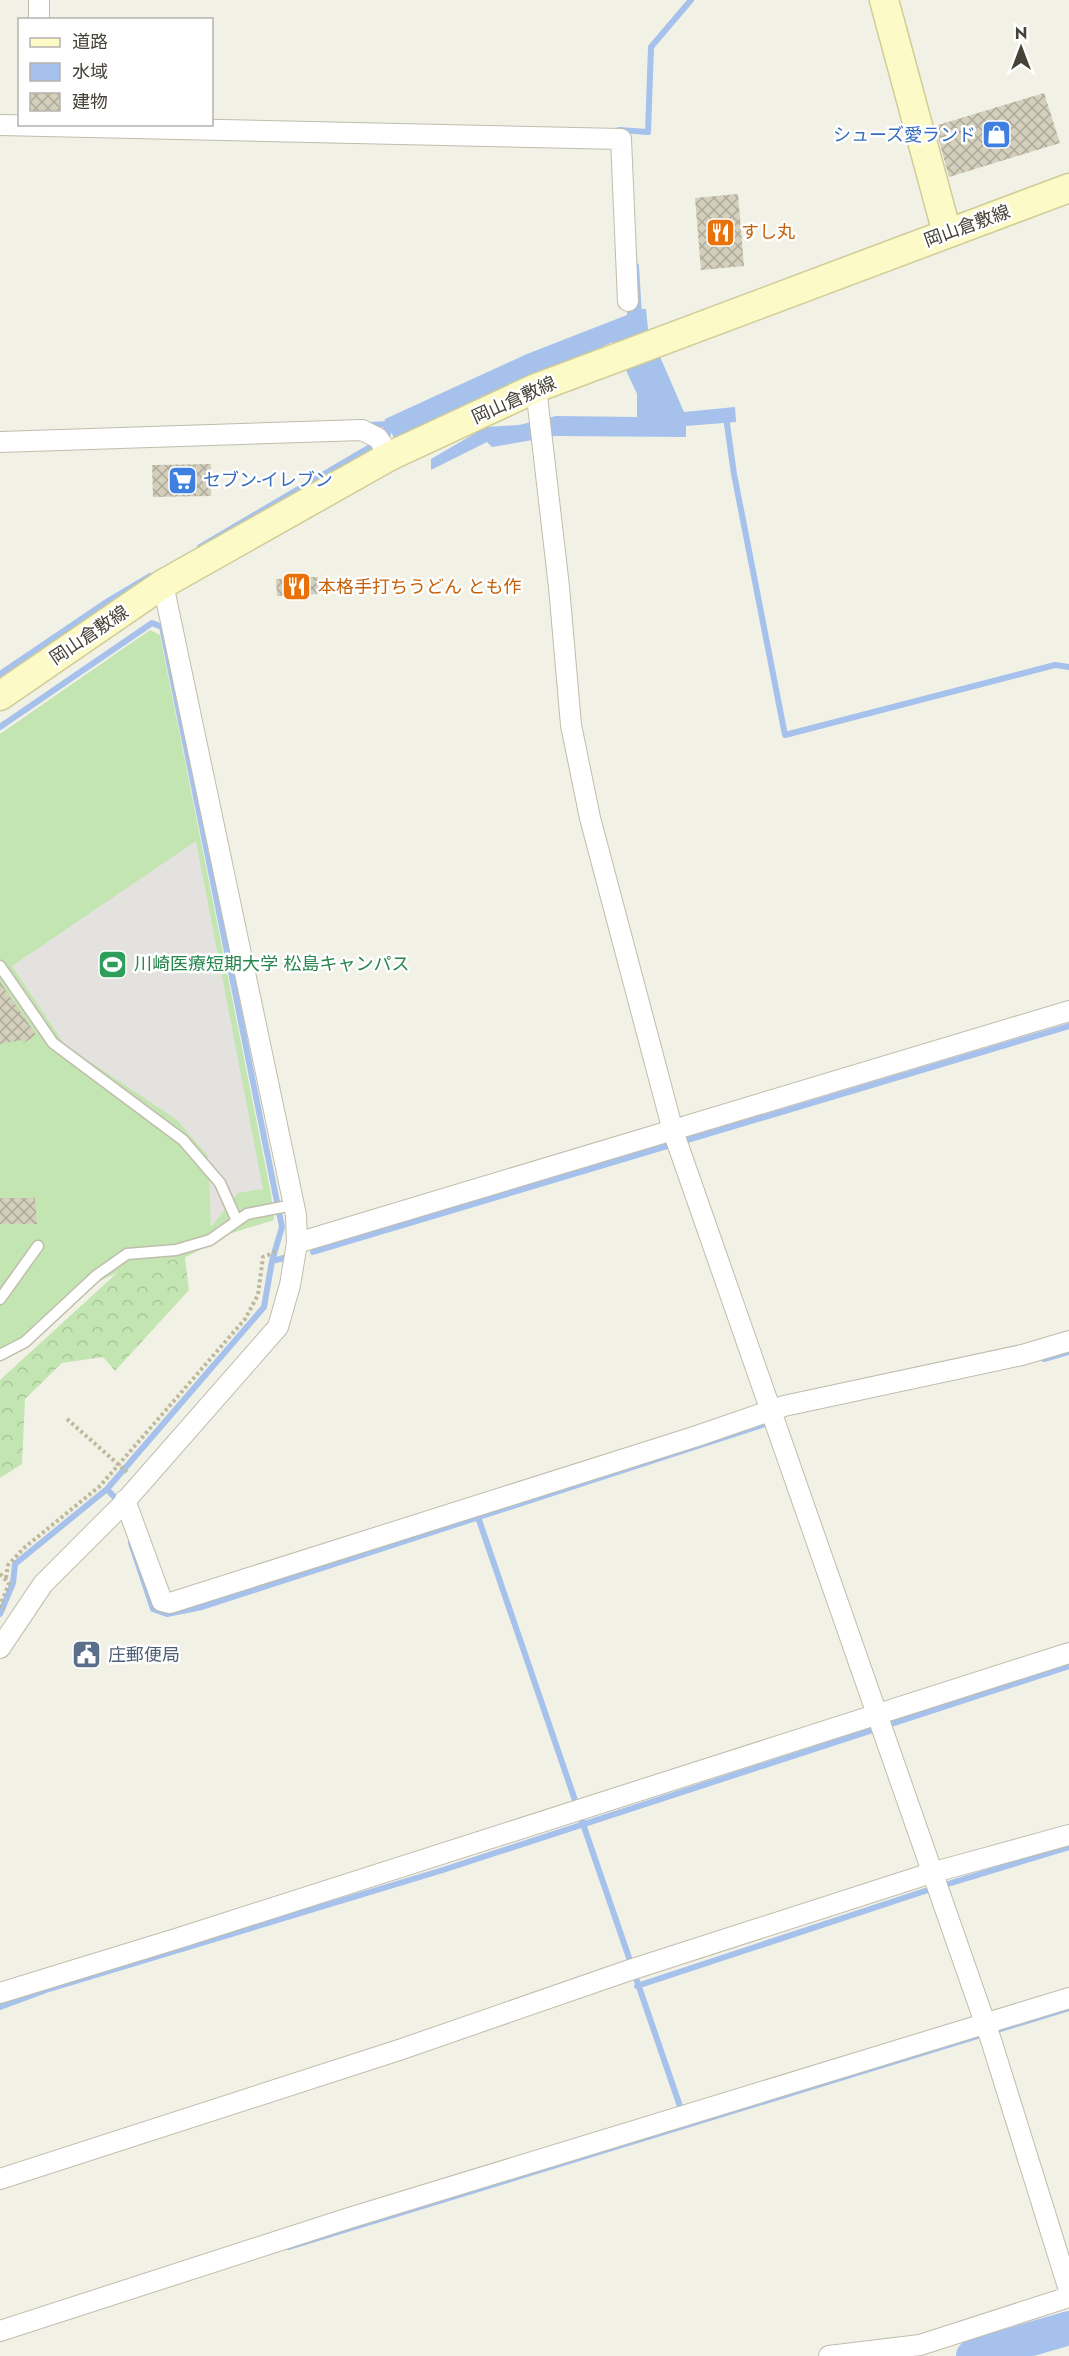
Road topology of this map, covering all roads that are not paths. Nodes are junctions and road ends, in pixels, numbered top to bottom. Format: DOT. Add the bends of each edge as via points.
graph roads {
  1 [pos="39,0"];
  2 [pos="884,0"];
  3 [pos="39,18"];
  4 [pos="0,125"];
  5 [pos="18,125"];
  6 [pos="81,126"];
  7 [pos="1069,188"];
  8 [pos="947,233"];
  9 [pos="628,301"];
  10 [pos="536,388"];
  11 [pos="0,442"];
  12 [pos="383,446"];
  13 [pos="164,584"];
  14 [pos="0,696"];
  15 [pos="0,966"];
  16 [pos="1069,1011"];
  17 [pos="676,1140"];
  18 [pos="284,1207"];
  19 [pos="237,1221"];
  20 [pos="297,1243"];
  21 [pos="38,1246"];
  22 [pos="0,1299"];
  23 [pos="1069,1341"];
  24 [pos="0,1355"];
  25 [pos="774,1418"];
  26 [pos="121,1505"];
  27 [pos="0,1648"];
  28 [pos="1069,1653"];
  29 [pos="878,1723"];
  30 [pos="1069,1835"];
  31 [pos="931,1873"];
  32 [pos="0,1992"];
  33 [pos="1069,1998"];
  34 [pos="988,2032"];
  35 [pos="0,2179"];
  36 [pos="1069,2290"];
  37 [pos="1069,2297"];
  38 [pos="0,2331"];
  39 [pos="829,2356"];
  1 -- 3 [label="street"];
  2 -- 8 [label="main road"];
  4 -- 5 [label="street"];
  6 -- 9 [label="street" via="621,139"];
  7 -- 8 [label="main road, 岡山倉敷線"];
  8 -- 10 [label="main road, 岡山倉敷線"];
  10 -- 12 [label="main road, 岡山倉敷線"];
  10 -- 17 [label="street" via="571,725 590,818"];
  11 -- 12 [label="street" via="362,430"];
  12 -- 13 [label="main road, 岡山倉敷線"];
  13 -- 14 [label="main road, 岡山倉敷線"];
  13 -- 18 [label="street"];
  15 -- 19 [label="lane" via="53,1043 183,1140 220,1183"];
  16 -- 17 [label="street"];
  17 -- 20 [label="street"];
  17 -- 25 [label="street"];
  18 -- 19 [label="lane" via="247,1214"];
  18 -- 20 [label="street"];
  19 -- 24 [label="lane" via="210,1240 176,1250 127,1254 97,1275 25,1342"];
  20 -- 26 [label="street" via="278,1327"];
  21 -- 22 [label="lane"];
  23 -- 25 [label="street" via="1022,1355 784,1406"];
  25 -- 26 [label="street" via="170,1603 162,1601"];
  25 -- 29 [label="street"];
  26 -- 27 [label="street" via="43,1584"];
  28 -- 29 [label="street"];
  29 -- 31 [label="street"];
  29 -- 32 [label="street" via="579,1810"];
  30 -- 31 [label="street"];
  31 -- 34 [label="street"];
  31 -- 35 [label="street"];
  33 -- 34 [label="street"];
  34 -- 36 [label="street"];
  34 -- 38 [label="street" via="683,2117 335,2222"];
  37 -- 39 [label="street" via="920,2345"];
}
